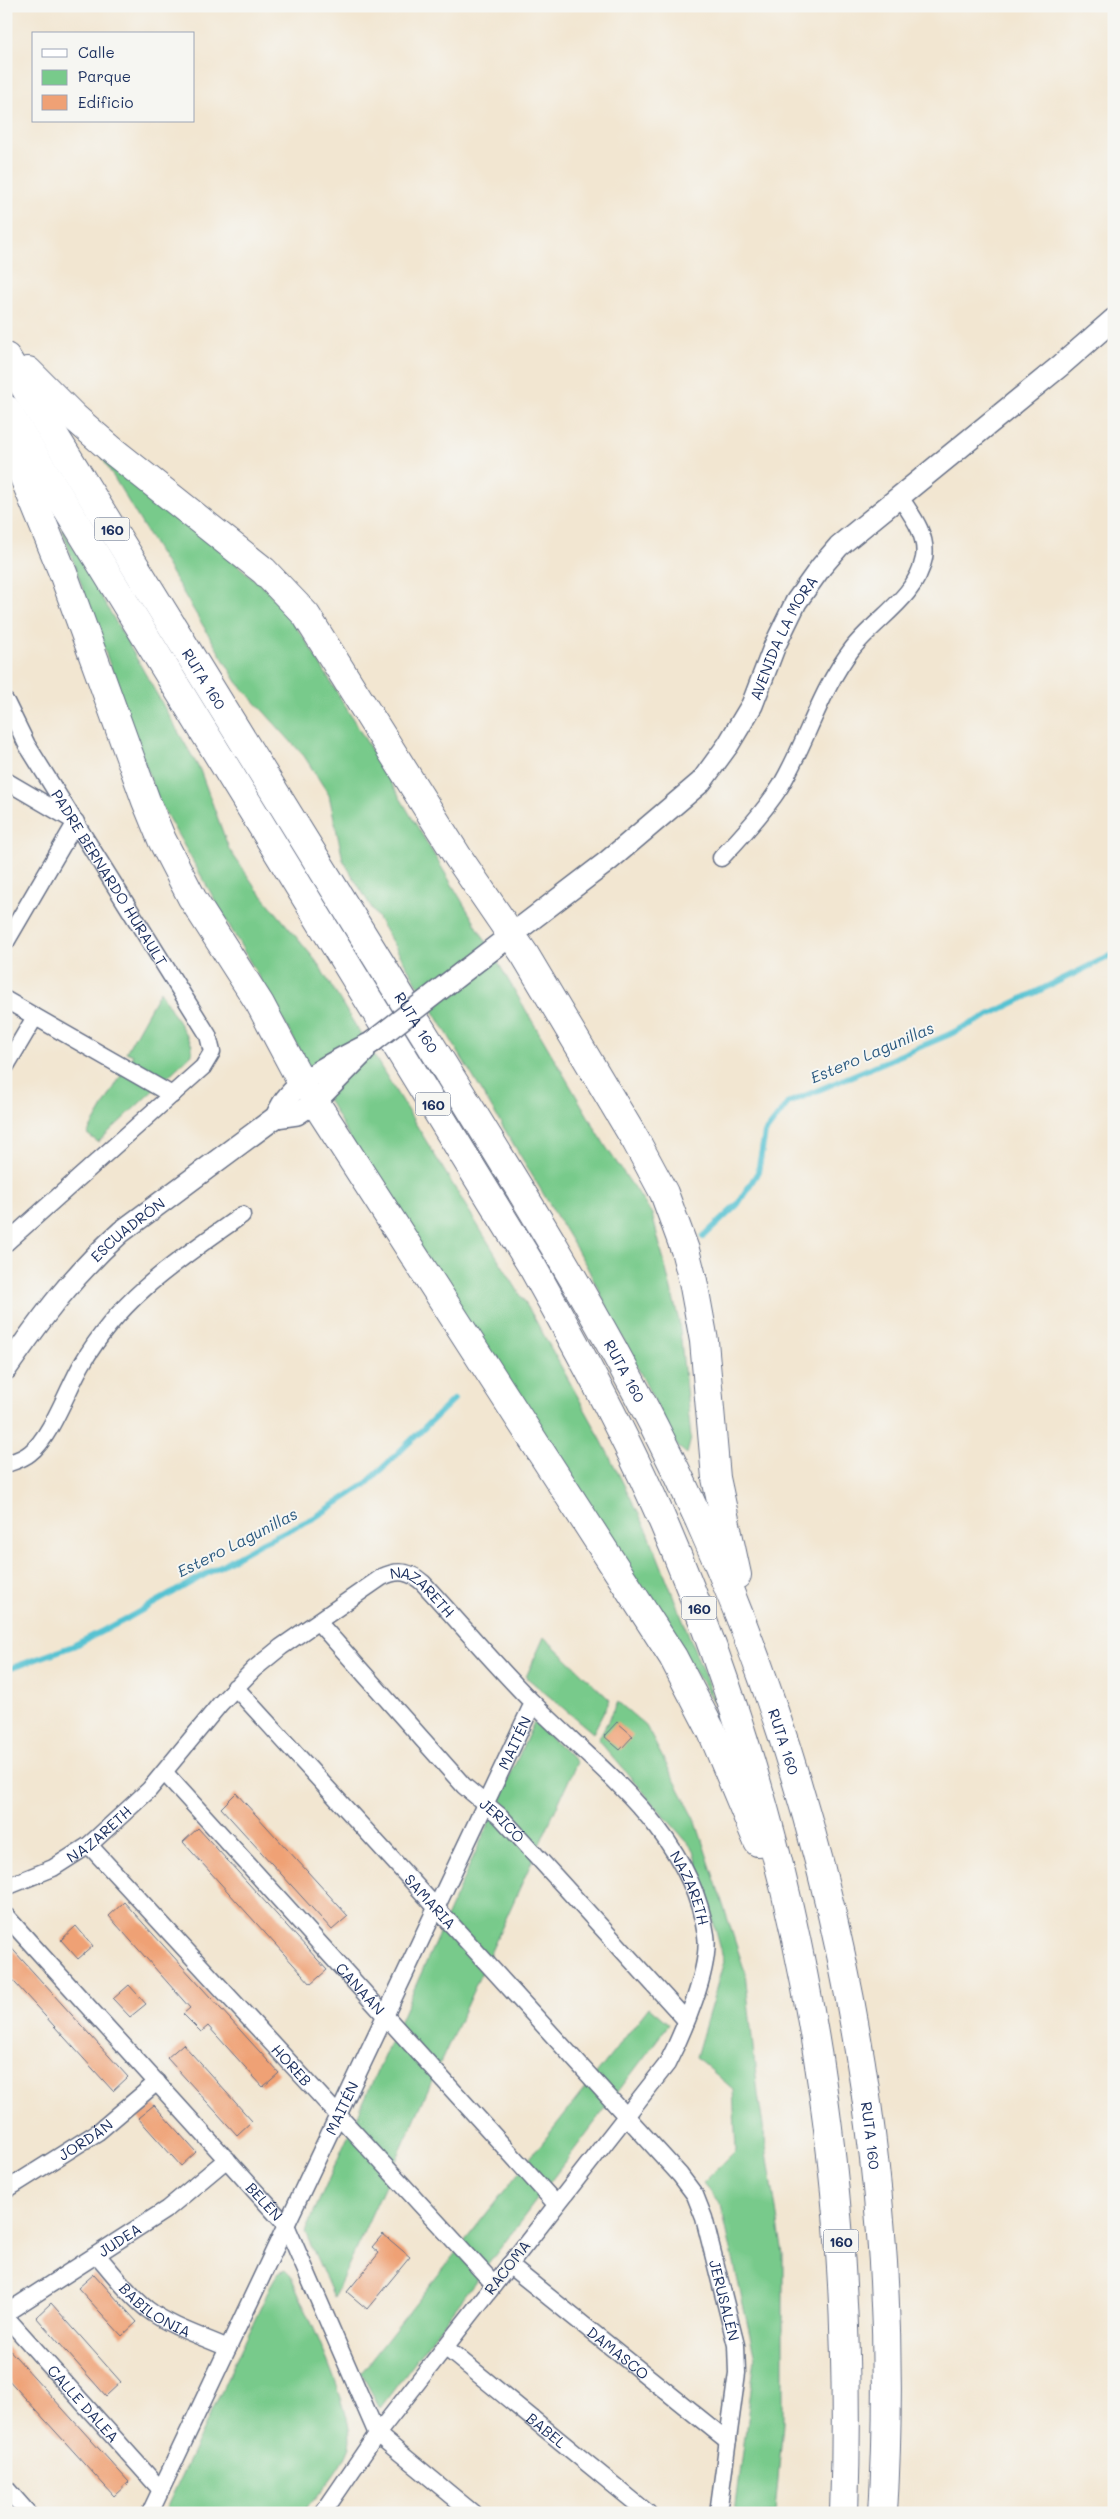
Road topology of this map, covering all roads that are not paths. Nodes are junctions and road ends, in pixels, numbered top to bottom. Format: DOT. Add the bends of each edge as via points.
graph roads {
  1 [pos="1114,319"];
  2 [pos="6,347"];
  3 [pos="6,357"];
  4 [pos="6,409"];
  5 [pos="6,434"];
  6 [pos="899,496"];
  7 [pos="6,702"];
  8 [pos="6,781"];
  9 [pos="76,822"];
  10 [pos="722,858"];
  11 [pos="512,935"];
  12 [pos="6,942"];
  13 [pos="6,1000"];
  14 [pos="35,1017"];
  15 [pos="372,1043"];
  16 [pos="6,1066"];
  17 [pos="309,1093"];
  18 [pos="172,1095"];
  19 [pos="242,1214"];
  20 [pos="8,1240"];
  21 [pos="6,1369"];
  22 [pos="6,1464"];
  23 [pos="318,1622"];
  24 [pos="761,1674"];
  25 [pos="235,1687"];
  26 [pos="533,1703"];
  27 [pos="165,1773"];
  28 [pos="485,1804"];
  29 [pos="89,1845"];
  30 [pos="6,1887"];
  31 [pos="436,1908"];
  32 [pos="6,1916"];
  33 [pos="804,1971"];
  34 [pos="386,2014"];
  35 [pos="686,2020"];
  36 [pos="157,2082"];
  37 [pos="338,2116"];
  38 [pos="625,2116"];
  39 [pos="227,2159"];
  40 [pos="6,2190"];
  41 [pos="556,2204"];
  42 [pos="286,2226"];
  43 [pos="97,2254"];
  44 [pos="509,2265"];
  45 [pos="494,2284"];
  46 [pos="6,2313"];
  47 [pos="6,2317"];
  48 [pos="445,2347"];
  49 [pos="228,2348"];
  50 [pos="377,2434"];
  51 [pos="728,2441"];
  52 [pos="161,2490"];
  53 [pos="9,2497"];
  54 [pos="28,2513"];
  55 [pos="150,2513"];
  56 [pos="323,2513"];
  57 [pos="473,2513"];
  58 [pos="648,2513"];
  59 [pos="718,2513"];
  60 [pos="844,2513"];
  61 [pos="884,2513"];
  1 -- 6 [label="street, AVENIDA LA MORA"];
  2 -- 11 [label="highway" via="74,417 197,520 264,571 306,614 458,857"];
  3 -- 24 [label="highway, RUTA 160 / 160" via="519,1189 604,1333 682,1482"];
  4 -- 33 [label="highway, RUTA 160 / 160" via="534,1268 605,1399 682,1568 734,1707 777,1852"];
  5 -- 17 [label="highway" via="54,549 162,840 192,898 260,1004"];
  6 -- 10 [label="street" via="921,533 924,556 919,575 908,593 872,626 837,670 780,786 762,813"];
  6 -- 11 [label="street, AVENIDA LA MORA" via="839,546 808,584 775,645 752,705 733,739 701,782"];
  7 -- 9 [label="street, PADRE BERNARDO HURAULT" via="24,740"];
  8 -- 9 [label="street"];
  9 -- 12 [label="street"];
  9 -- 18 [label="street, PADRE BERNARDO HURAULT" via="208,1035 212,1052 207,1063"];
  11 -- 15 [label="street, AVENIDA LA MORA, bridge"];
  11 -- 24 [label="highway" via="646,1158 664,1193 685,1250 704,1341 718,1487"];
  13 -- 14 [label="street"];
  14 -- 16 [label="street"];
  14 -- 18 [label="street"];
  15 -- 17 [label="street, ESCUADRÓN" via="344,1074"];
  17 -- 21 [label="street, ESCUADRÓN" via="297,1114 276,1116 98,1253 58,1295"];
  17 -- 33 [label="highway" via="673,1657 727,1765"];
  18 -- 20 [label="street"];
  19 -- 22 [label="street" via="159,1274 118,1312 82,1364 40,1443 30,1454"];
  23 -- 25 [label="street, NAZARETH" via="267,1658"];
  23 -- 26 [label="street, NAZARETH" via="382,1577 395,1571 410,1574 424,1583"];
  23 -- 28 [label="street, JERICÓ" via="464,1786"];
  24 -- 61 [label="highway, RUTA 160 / 160" via="798,1784 823,1876 838,1939 863,2080 874,2163 885,2301"];
  25 -- 27 [label="street, NAZARETH"];
  25 -- 31 [label="street, SAMARIA"];
  26 -- 28 [label="street, MAITÉN"];
  26 -- 35 [label="street, NAZARETH" via="581,1747 660,1830 685,1866 706,1935 703,1970"];
  27 -- 29 [label="street, NAZARETH"];
  27 -- 34 [label="street, CANAÁN"];
  28 -- 31 [label="street, MAITÉN"];
  28 -- 35 [label="street, JERICÓ" via="500,1816"];
  29 -- 30 [label="street, NAZARETH" via="53,1868"];
  29 -- 37 [label="street, HOREB"];
  31 -- 34 [label="street, MAITÉN"];
  31 -- 38 [label="street, SAMARIA"];
  32 -- 36 [label="street, BELÉN"];
  33 -- 60 [label="highway, RUTA 160 / 160" via="824,2088 841,2247 847,2359"];
  34 -- 37 [label="street, MAITÉN"];
  34 -- 41 [label="street, CANAÁN"];
  35 -- 38 [label="street, RACOMA" via="667,2064"];
  36 -- 39 [label="street, BELÉN"];
  36 -- 40 [label="street, JORDÁN" via="98,2132"];
  37 -- 42 [label="street, MAITÉN"];
  37 -- 45 [label="street, HOREB"];
  38 -- 41 [label="street, RACOMA"];
  38 -- 51 [label="street, JERUSALÉN" via="688,2185 704,2218 738,2361"];
  39 -- 42 [label="street, BELÉN"];
  39 -- 43 [label="street, JUDEA" via="167,2209"];
  41 -- 44 [label="street, RACOMA"];
  42 -- 49 [label="street, MAITÉN"];
  42 -- 50 [label="street, BELÉN"];
  43 -- 46 [label="street, JUDEA"];
  43 -- 49 [label="street, BABILONIA" via="147,2309"];
  44 -- 45 [label="street, RACOMA"];
  44 -- 51 [label="street, DAMASCO"];
  45 -- 48 [label="street, RACOMA"];
  47 -- 52 [label="street, CALLE DALEA"];
  48 -- 50 [label="street, RACOMA"];
  48 -- 58 [label="street, BABEL"];
  49 -- 52 [label="street, MAITÉN"];
  50 -- 56 [label="street, RACOMA"];
  50 -- 57 [label="street, BELÉN"];
  51 -- 59 [label="street, JERUSALÉN"];
  52 -- 55 [label="street, MAITÉN"];
  53 -- 54 [label="street"];
}
